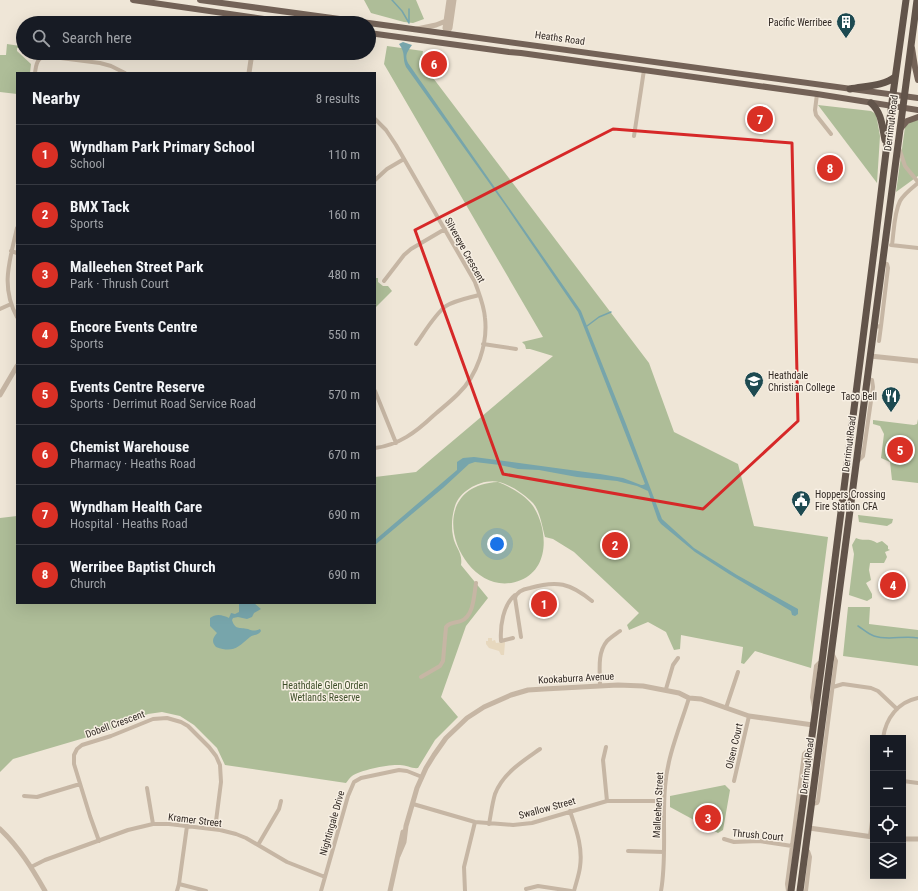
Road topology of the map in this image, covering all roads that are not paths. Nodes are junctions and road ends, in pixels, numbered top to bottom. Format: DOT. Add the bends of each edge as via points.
graph roads {
  1 [pos="133,0"];
  2 [pos="185,0"];
  3 [pos="190,0"];
  4 [pos="200,0"];
  5 [pos="450,0"];
  6 [pos="454,0"];
  7 [pos="906,0"];
  8 [pos="917,0"];
  9 [pos="186,7"];
  10 [pos="257,8"];
  11 [pos="234,16"];
  12 [pos="256,16"];
  13 [pos="319,16"];
  14 [pos="446,21"];
  15 [pos="376,23"];
  16 [pos="416,29"];
  17 [pos="447,33"];
  18 [pos="376,34"];
  19 [pos="511,41"];
  20 [pos="912,42"];
  21 [pos="518,43"];
  22 [pos="448,44"];
  23 [pos="509,52"];
  24 [pos="516,53"];
  25 [pos="38,60"];
  26 [pos="78,60"];
  27 [pos="251,60"];
  28 [pos="644,60"];
  29 [pos="651,61"];
  30 [pos="644,70"];
  31 [pos="35,72"];
  32 [pos="123,72"];
  33 [pos="249,72"];
  34 [pos="895,76"];
  35 [pos="918,80"];
  36 [pos="801,82"];
  37 [pos="850,89"];
  38 [pos="817,94"];
  39 [pos="892,94"];
  40 [pos="904,96"];
  41 [pos="918,98"];
  42 [pos="872,102"];
  43 [pos="891,106"];
  44 [pos="903,108"];
  45 [pos="918,110"];
  46 [pos="918,117"];
  47 [pos="376,120"];
  48 [pos="900,130"];
  49 [pos="831,134"];
  50 [pos="634,136"];
  51 [pos="898,144"];
  52 [pos="886,146"];
  53 [pos="404,159"];
  54 [pos="376,179"];
  55 [pos="918,182"];
  56 [pos="445,230"];
  57 [pos="16,232"];
  58 [pos="875,243"];
  59 [pos="888,245"];
  60 [pos="918,248"];
  61 [pos="11,252"];
  62 [pos="16,253"];
  63 [pos="882,263"];
  64 [pos="870,275"];
  65 [pos="384,280"];
  66 [pos="479,294"];
  67 [pos="11,304"];
  68 [pos="0,309"];
  69 [pos="16,316"];
  70 [pos="877,326"];
  71 [pos="879,341"];
  72 [pos="416,344"];
  73 [pos="483,344"];
  74 [pos="516,349"];
  75 [pos="861,353"];
  76 [pos="871,354"];
  77 [pos="918,360"];
  78 [pos="16,368"];
  79 [pos="867,379"];
  80 [pos="376,393"];
  81 [pos="856,394"];
  82 [pos="0,395"];
  83 [pos="396,443"];
  84 [pos="376,448"];
  85 [pos="839,527"];
  86 [pos="848,528"];
  87 [pos="476,583"];
  88 [pos="516,595"];
  89 [pos="592,601"];
  90 [pos="620,631"];
  91 [pos="521,637"];
  92 [pos="513,638"];
  93 [pos="832,653"];
  94 [pos="678,658"];
  95 [pos="738,672"];
  96 [pos="420,677"];
  97 [pos="600,686"];
  98 [pos="833,687"];
  99 [pos="666,689"];
  100 [pos="689,698"];
  101 [pos="918,698"];
  102 [pos="726,708"];
  103 [pos="896,709"];
  104 [pos="749,716"];
  105 [pos="813,725"];
  106 [pos="822,726"];
  107 [pos="884,735"];
  108 [pos="606,747"];
  109 [pos="810,748"];
  110 [pos="540,749"];
  111 [pos="422,777"];
  112 [pos="734,781"];
  113 [pos="906,781"];
  114 [pos="918,783"];
  115 [pos="80,784"];
  116 [pos="147,788"];
  117 [pos="24,796"];
  118 [pos="281,801"];
  119 [pos="607,801"];
  120 [pos="664,801"];
  121 [pos="413,804"];
  122 [pos="812,804"];
  123 [pos="570,811"];
  124 [pos="475,822"];
  125 [pos="153,824"];
  126 [pos="489,824"];
  127 [pos="187,826"];
  128 [pos="800,827"];
  129 [pos="809,828"];
  130 [pos="0,829"];
  131 [pos="215,830"];
  132 [pos="870,837"];
  133 [pos="906,838"];
  134 [pos="724,839"];
  135 [pos="918,839"];
  136 [pos="99,841"];
  137 [pos="258,845"];
  138 [pos="792,846"];
  139 [pos="806,850"];
  140 [pos="628,852"];
  141 [pos="664,852"];
  142 [pos="796,856"];
  143 [pos="31,868"];
  144 [pos="325,874"];
  145 [pos="179,884"];
  146 [pos="526,889"];
  147 [pos="45,891"];
  148 [pos="177,891"];
  149 [pos="206,891"];
  150 [pos="321,891"];
  151 [pos="390,891"];
  152 [pos="465,891"];
  153 [pos="572,891"];
  154 [pos="661,891"];
  155 [pos="790,891"];
  156 [pos="800,891"];
  157 [pos="806,891"];
  1 -- 9 [label="main road"];
  2 -- 9 [label="main road"];
  3 -- 9 [label="main road"];
  4 -- 10 [label="main road, Heaths Road"];
  5 -- 14 [label="street"];
  6 -- 17 [label="street"];
  7 -- 34 [label="highway, Derrimut Road"];
  8 -- 20 [label="highway, Derrimut Road"];
  9 -- 11 [label="main road"];
  10 -- 12 [label="main road"];
  10 -- 13 [label="main road, Heaths Road"];
  14 -- 16 [label="street"];
  14 -- 17 [label="street"];
  15 -- 16 [label="main road, Heaths Road"];
  16 -- 17 [label="main road, Heaths Road"];
  17 -- 19 [label="main road, Heaths Road"];
  17 -- 22 [label="main road"];
  18 -- 22 [label="main road, Heaths Road"];
  19 -- 21 [label="main road, Heaths Road"];
  19 -- 23 [label="main road"];
  20 -- 35 [label="main road"];
  20 -- 40 [label="highway, Derrimut Road"];
  21 -- 24 [label="main road"];
  21 -- 28 [label="main road, Heaths Road"];
  22 -- 23 [label="main road, Heaths Road"];
  23 -- 24 [label="main road, Heaths Road"];
  24 -- 30 [label="main road, Heaths Road"];
  25 -- 31 [label="street"];
  26 -- 32 [label="street" via="100,63"];
  27 -- 33 [label="street"];
  28 -- 29 [label="main road, Heaths Road"];
  28 -- 30 [label="main road"];
  29 -- 30 [label="main road"];
  29 -- 36 [label="main road, Heaths Road"];
  30 -- 38 [label="main road, Heaths Road"];
  30 -- 50 [label="street"];
  34 -- 37 [label="highway" via="882,82"];
  34 -- 39 [label="highway, Derrimut Road"];
  36 -- 37 [label="main road, Heaths Road"];
  36 -- 38 [label="main road" via="813,87"];
  37 -- 39 [label="main road, Heaths Road"];
  38 -- 42 [label="main road, Heaths Road"];
  38 -- 49 [label="street" via="816,115"];
  39 -- 40 [label="main road, Heaths Road"];
  39 -- 43 [label="highway, Derrimut Road"];
  40 -- 41 [label="main road, Heaths Road"];
  40 -- 44 [label="highway, Derrimut Road"];
  42 -- 43 [label="main road, Heaths Road"];
  42 -- 52 [label="highway" via="880,114"];
  43 -- 44 [label="main road, Heaths Road"];
  43 -- 52 [label="highway, Derrimut Road"];
  44 -- 45 [label="main road, Heaths Road"];
  44 -- 48 [label="highway, Derrimut Road"];
  46 -- 48 [label="main road" via="906,122"];
  47 -- 53 [label="street, Silvereye Crescent" via="390,136"];
  48 -- 51 [label="highway, Derrimut Road"];
  51 -- 55 [label="street" via="905,166"];
  51 -- 59 [label="highway, Derrimut Road"];
  52 -- 58 [label="highway, Derrimut Road"];
  53 -- 54 [label="street"];
  53 -- 56 [label="street, Silvereye Crescent"];
  55 -- 59 [label="street" via="900,202"];
  56 -- 65 [label="street" via="404,255"];
  56 -- 66 [label="street, Silvereye Crescent" via="475,282"];
  57 -- 61 [label="street"];
  58 -- 59 [label="highway"];
  58 -- 64 [label="highway, Derrimut Road"];
  59 -- 60 [label="street"];
  59 -- 63 [label="highway, Derrimut Road"];
  61 -- 62 [label="street"];
  61 -- 67 [label="street" via="6,274"];
  63 -- 64 [label="highway" via="877,265"];
  63 -- 70 [label="highway, Derrimut Road"];
  64 -- 75 [label="highway, Derrimut Road"];
  66 -- 72 [label="street" via="453,303 442,310"];
  66 -- 73 [label="street, Silvereye Crescent" via="485,319"];
  67 -- 68 [label="street"];
  67 -- 69 [label="street"];
  70 -- 71 [label="street"];
  70 -- 76 [label="highway, Derrimut Road"];
  73 -- 74 [label="street"];
  73 -- 83 [label="street, Silvereye Crescent" via="478,364 459,393 411,435"];
  75 -- 76 [label="highway"];
  75 -- 81 [label="highway, Derrimut Road"];
  76 -- 77 [label="street"];
  76 -- 79 [label="highway, Derrimut Road"];
  78 -- 82 [label="street"];
  79 -- 81 [label="highway" via="861,382"];
  79 -- 86 [label="highway, Derrimut Road"];
  80 -- 83 [label="street"];
  81 -- 85 [label="highway, Derrimut Road"];
  83 -- 84 [label="street, Silvereye Crescent"];
  85 -- 86 [label="highway"];
  85 -- 105 [label="highway, Derrimut Road"];
  86 -- 93 [label="highway, Derrimut Road"];
  87 -- 96 [label="street" via="472,607 466,619 446,627 444,656 440,666"];
  88 -- 89 [label="street" via="527,588 558,583 568,586"];
  88 -- 91 [label="street"];
  88 -- 92 [label="street" via="506,609 501,629 501,641"];
  90 -- 97 [label="street" via="608,641 600,657"];
  93 -- 98 [label="street" via="836,664"];
  93 -- 106 [label="highway, Derrimut Road"];
  94 -- 99 [label="street" via="673,665"];
  95 -- 102 [label="street"];
  97 -- 99 [label="street, Kookaburra Avenue"];
  97 -- 111 [label="street, Kookaburra Avenue" via="528,690 484,707 467,718 446,738"];
  98 -- 103 [label="street" via="843,684 871,688 878,691"];
  98 -- 122 [label="street" via="818,800"];
  99 -- 100 [label="street, Kookaburra Avenue"];
  100 -- 102 [label="street, Kookaburra Avenue" via="701,699"];
  100 -- 120 [label="street, Malleehen Street" via="667,768"];
  101 -- 103 [label="street"];
  102 -- 104 [label="street, Kookaburra Avenue"];
  103 -- 107 [label="street" via="887,723"];
  104 -- 105 [label="street, Kookaburra Avenue"];
  104 -- 112 [label="street, Olsen Court"];
  105 -- 106 [label="highway"];
  105 -- 109 [label="highway, Derrimut Road"];
  106 -- 122 [label="highway, Derrimut Road"];
  108 -- 119 [label="street" via="603,760"];
  109 -- 128 [label="highway, Derrimut Road"];
  109 -- 138 [label="street" via="804,754"];
  110 -- 126 [label="street" via="515,767 500,784 495,793"];
  111 -- 121 [label="street, Kookaburra Avenue"];
  111 -- 144 [label="street, Nightingale Drive" via="404,770 396,770 354,782"];
  113 -- 114 [label="street"];
  115 -- 117 [label="street" via="37,797"];
  115 -- 131 [label="street, Dobell Crescent" via="73,757 79,746 149,719 176,720 188,726 209,747 220,765 221,782"];
  115 -- 136 [label="street, Dobell Crescent"];
  116 -- 125 [label="street"];
  118 -- 137 [label="street"];
  119 -- 120 [label="street, Swallow Street"];
  119 -- 123 [label="street, Swallow Street"];
  120 -- 141 [label="street, Malleehen Street"];
  121 -- 124 [label="street, Swallow Street"];
  121 -- 151 [label="street, Kookaburra Avenue" via="401,838"];
  122 -- 129 [label="highway, Derrimut Road"];
  123 -- 126 [label="street, Swallow Street" via="532,823"];
  123 -- 153 [label="street" via="581,852 580,868"];
  124 -- 126 [label="street, Swallow Street"];
  124 -- 152 [label="street" via="464,867"];
  125 -- 127 [label="street, Kramer Street"];
  125 -- 136 [label="street, Kramer Street"];
  127 -- 131 [label="street, Kramer Street"];
  127 -- 145 [label="street"];
  128 -- 129 [label="highway"];
  128 -- 142 [label="highway, Derrimut Road"];
  129 -- 132 [label="street"];
  129 -- 139 [label="highway, Derrimut Road"];
  130 -- 143 [label="street"];
  131 -- 137 [label="street, Kramer Street" via="236,834"];
  133 -- 135 [label="street"];
  134 -- 138 [label="street, Thrush Court" via="734,842 763,841"];
  136 -- 143 [label="street, Kramer Street" via="45,860"];
  137 -- 144 [label="street, Kramer Street" via="287,862"];
  138 -- 155 [label="street" via="787,884"];
  139 -- 142 [label="highway" via="801,850"];
  139 -- 156 [label="highway, Derrimut Road"];
  139 -- 157 [label="street" via="810,857"];
  140 -- 141 [label="street"];
  141 -- 154 [label="street, Malleehen Street"];
  142 -- 155 [label="highway, Derrimut Road"];
  143 -- 147 [label="street"];
  144 -- 150 [label="street, Nightingale Drive"];
  145 -- 148 [label="street"];
  145 -- 149 [label="street"];
  146 -- 153 [label="street" via="538,886"];
}
